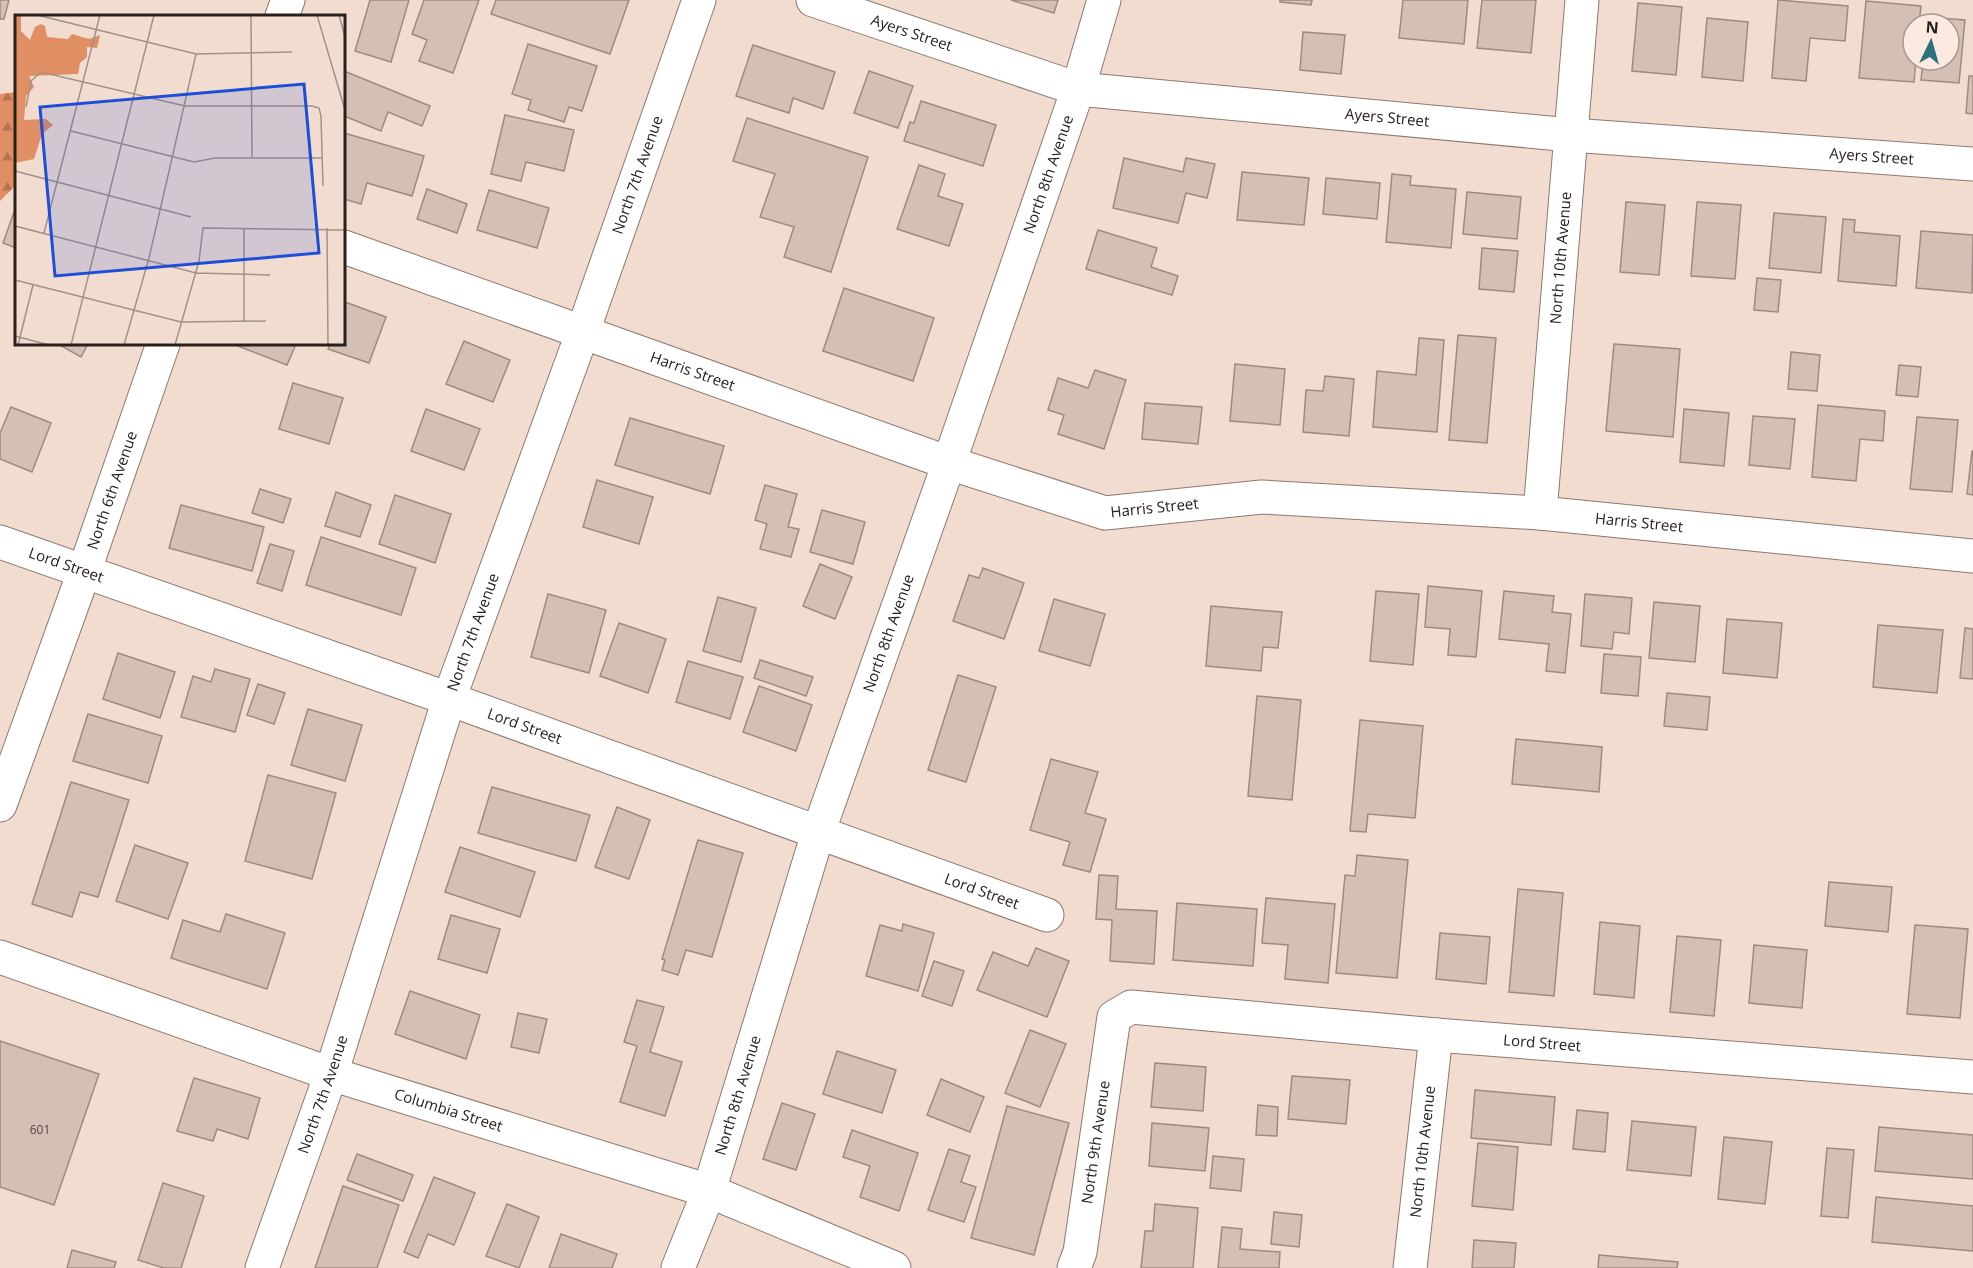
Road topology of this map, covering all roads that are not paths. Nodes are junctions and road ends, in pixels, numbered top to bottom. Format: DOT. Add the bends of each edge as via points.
graph roads {
  1 [pos="288,0"];
  2 [pos="699,0"];
  3 [pos="813,0"];
  4 [pos="1104,0"];
  5 [pos="1582,0"];
  6 [pos="282,15"];
  7 [pos="1078,89"];
  8 [pos="1570,135"];
  9 [pos="1973,164"];
  10 [pos="345,247"];
  11 [pos="582,333"];
  12 [pos="163,345"];
  13 [pos="949,463"];
  14 [pos="1540,513"];
  15 [pos="0,542"];
  16 [pos="1973,556"];
  17 [pos="84,572"];
  18 [pos="449,699"];
  19 [pos="0,805"];
  20 [pos="818,833"];
  21 [pos="1047,915"];
  22 [pos="0,957"];
  23 [pos="1114,1017"];
  24 [pos="1436,1035"];
  25 [pos="331,1074"];
  26 [pos="1973,1077"];
  27 [pos="709,1191"];
  28 [pos="262,1268"];
  29 [pos="678,1268"];
  30 [pos="894,1268"];
  31 [pos="1074,1268"];
  32 [pos="1410,1268"];
  1 -- 6 [label="street"];
  2 -- 11 [label="street, North 7th Avenue"];
  3 -- 7 [label="street, Ayers Street"];
  4 -- 7 [label="street, North 8th Avenue"];
  5 -- 8 [label="street, North 10th Avenue"];
  7 -- 8 [label="street, Ayers Street"];
  7 -- 13 [label="street, North 8th Avenue"];
  8 -- 9 [label="street, Ayers Street"];
  8 -- 14 [label="street, North 10th Avenue"];
  10 -- 11 [label="street, Harris Street"];
  11 -- 13 [label="street, Harris Street"];
  11 -- 18 [label="street, North 7th Avenue"];
  12 -- 17 [label="street, North 6th Avenue"];
  13 -- 14 [label="street, Harris Street" via="1105,513 1262,497"];
  13 -- 20 [label="street, North 8th Avenue"];
  14 -- 16 [label="street, Harris Street"];
  15 -- 17 [label="street, Lord Street"];
  17 -- 18 [label="street, Lord Street"];
  17 -- 19 [label="street, North 6th Avenue"];
  18 -- 20 [label="street, Lord Street"];
  18 -- 25 [label="street, North 7th Avenue"];
  20 -- 21 [label="street, Lord Street"];
  20 -- 27 [label="street, North 8th Avenue"];
  22 -- 25 [label="street, Columbia Street"];
  23 -- 24 [label="street, Lord Street" via="1131,1006"];
  23 -- 31 [label="street, North 9th Avenue" via="1080,1252"];
  24 -- 26 [label="street, Lord Street"];
  24 -- 32 [label="street, North 10th Avenue"];
  25 -- 27 [label="street, Columbia Street"];
  25 -- 28 [label="street, North 7th Avenue"];
  27 -- 29 [label="street, North 8th Avenue"];
  27 -- 30 [label="street, Columbia Street"];
}
